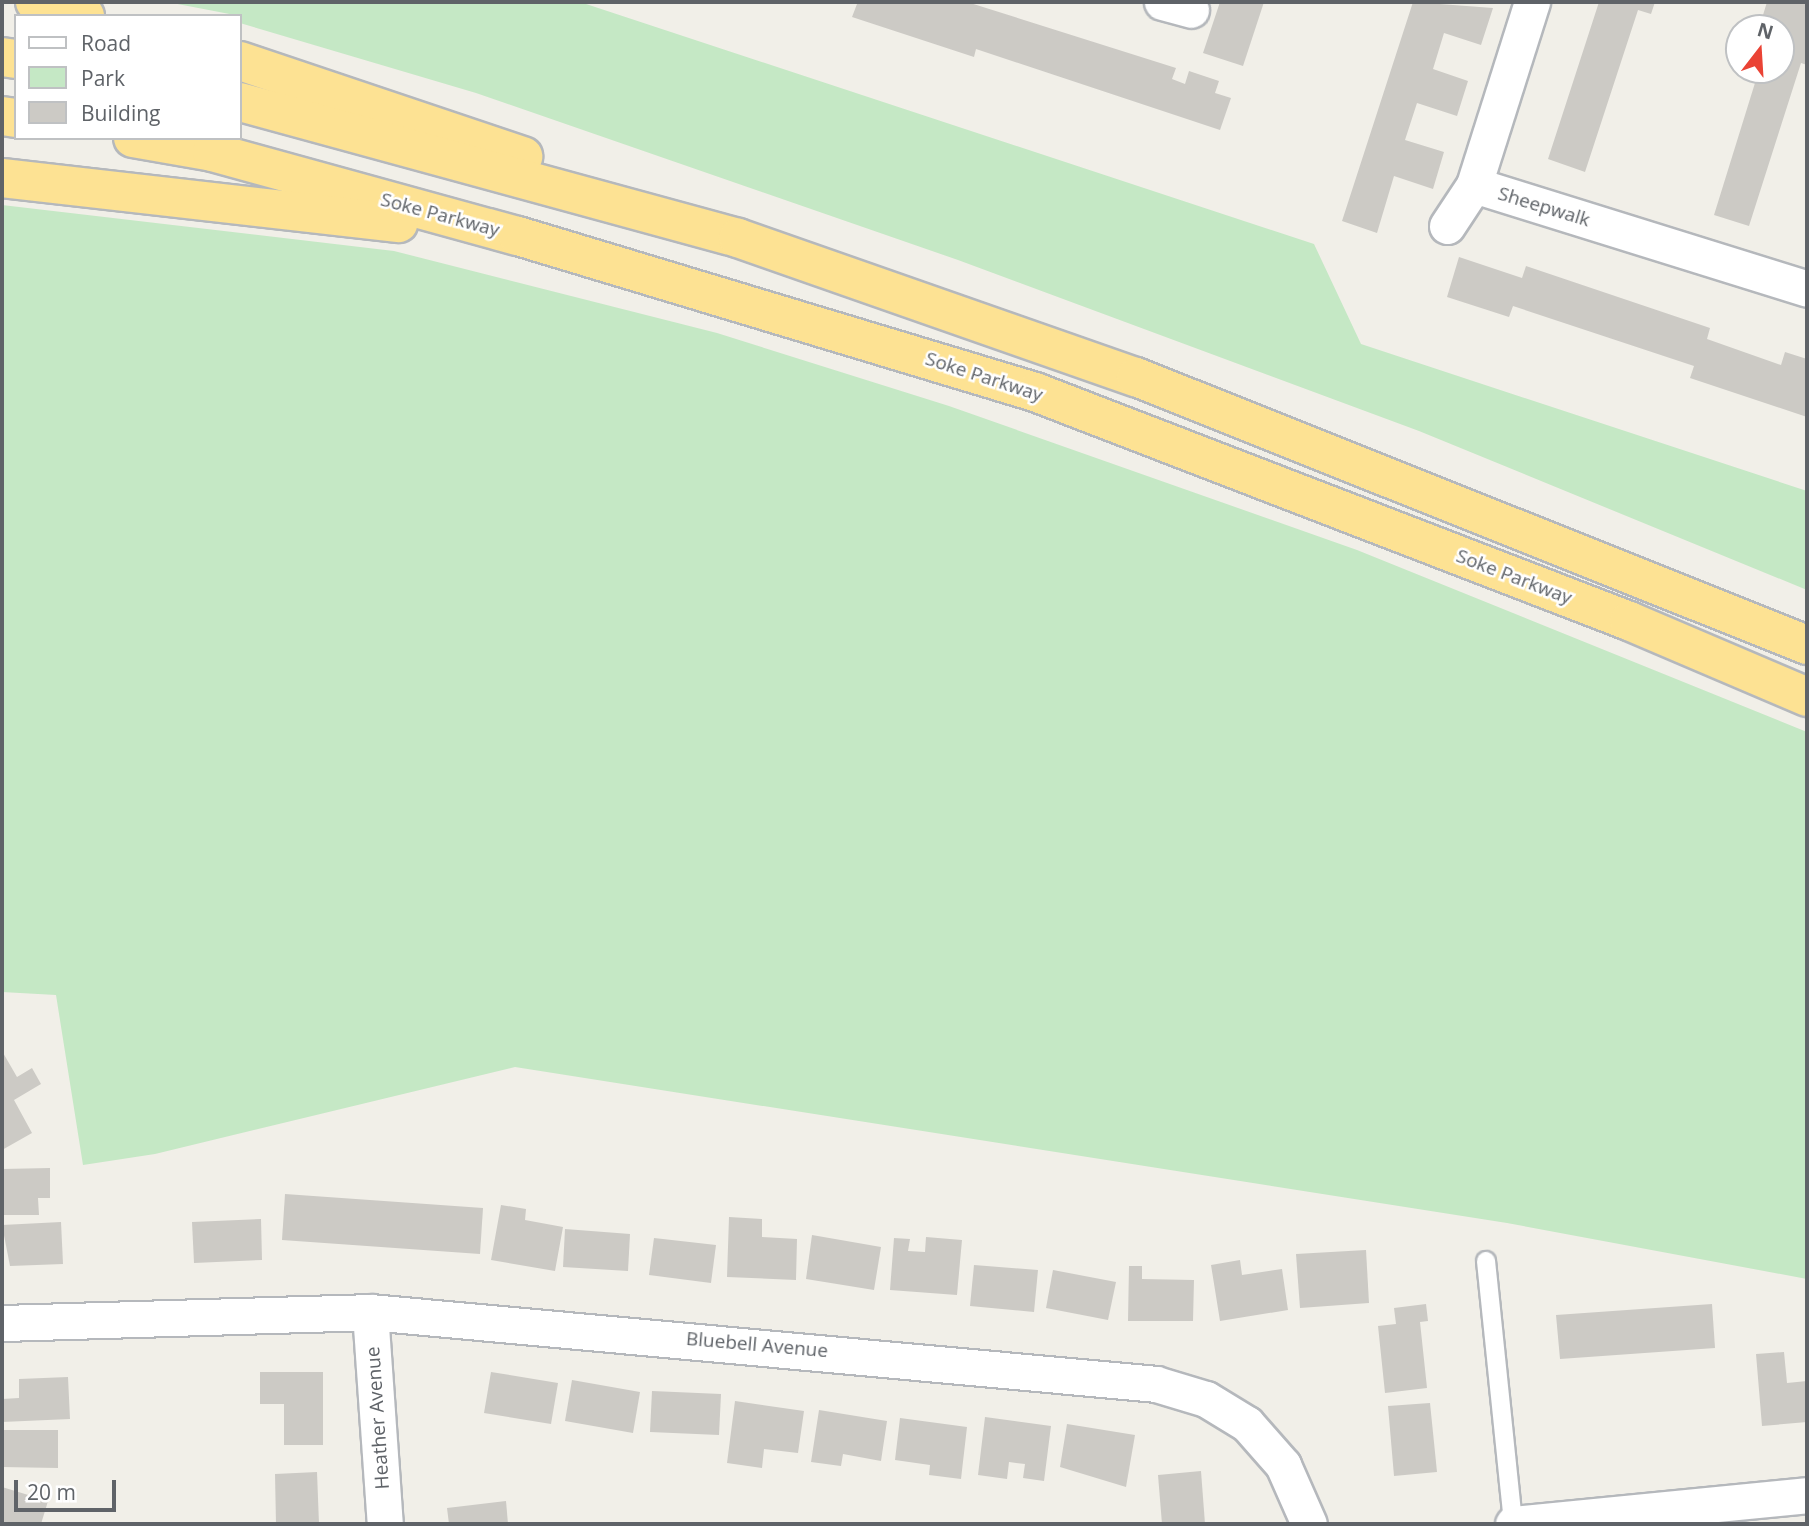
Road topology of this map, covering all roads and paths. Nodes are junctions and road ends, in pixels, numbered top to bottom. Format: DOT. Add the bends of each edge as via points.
graph roads {
  1 [pos="35,2"];
  2 [pos="1532,2"];
  3 [pos="78,14"];
  4 [pos="242,62"];
  5 [pos="242,103"];
  6 [pos="144,140"];
  7 [pos="2,178"];
  8 [pos="1474,185"];
  9 [pos="1447,226"];
  10 [pos="518,236"];
  11 [pos="738,238"];
  12 [pos="1804,277"];
  13 [pos="1807,645"];
  14 [pos="1807,697"];
  15 [pos="1486,1261"];
  16 [pos="370,1312"];
  17 [pos="2,1323"];
  18 [pos="1807,1495"];
  19 [pos="1653,1516"];
  20 [pos="385,1524"];
  21 [pos="1309,1524"];
  22 [pos="1513,1524"];
  1 -- 3 [label="highway"];
  2 -- 8 [label="street, Sheepwalk"];
  4 -- 11 [label="highway" via="456,131"];
  5 -- 11 [label="highway"];
  6 -- 10 [label="highway, Soke Parkway" via="212,152"];
  7 -- 10 [label="highway"];
  8 -- 9 [label="street"];
  8 -- 12 [label="street, Sheepwalk"];
  10 -- 14 [label="highway, Soke Parkway" via="1035,392 1629,621"];
  11 -- 13 [label="highway" via="1136,377"];
  15 -- 22 [label="lane"];
  16 -- 17 [label="street, Bluebell Avenue"];
  16 -- 20 [label="street, Heather Avenue"];
  16 -- 21 [label="street, Bluebell Avenue" via="1156,1384 1206,1399 1247,1424 1283,1465"];
  18 -- 19 [label="street"];
  19 -- 22 [label="street"];
}
